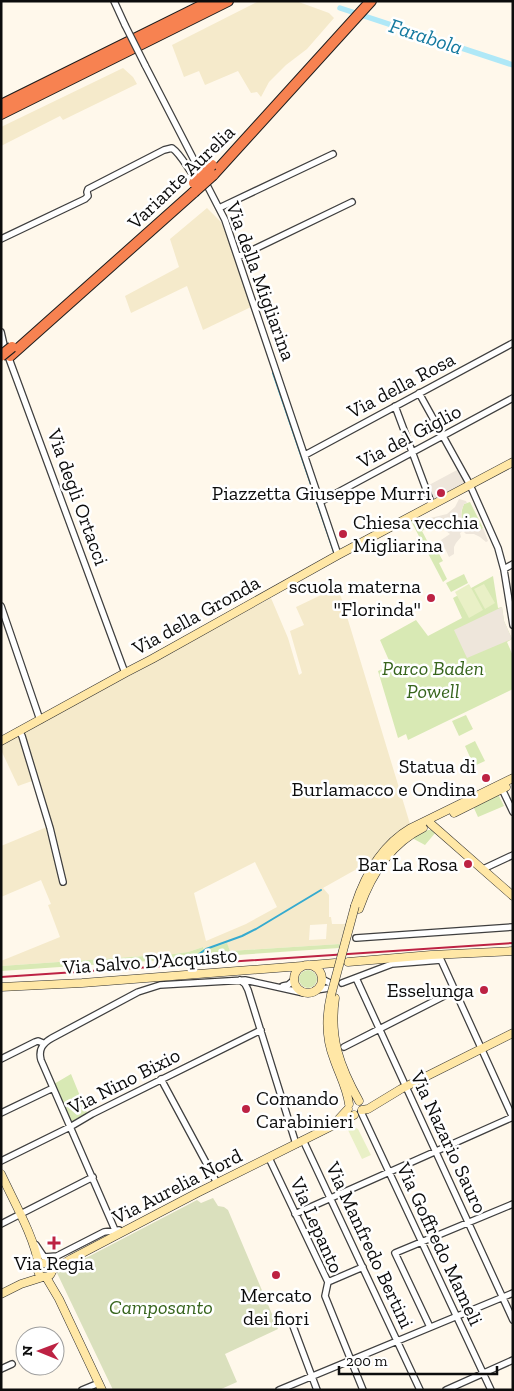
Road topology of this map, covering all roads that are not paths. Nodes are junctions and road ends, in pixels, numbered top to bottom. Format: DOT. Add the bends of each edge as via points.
graph roads {
  1 [pos="114,1"];
  2 [pos="211,1"];
  3 [pos="228,1"];
  4 [pos="362,1"];
  5 [pos="371,1"];
  6 [pos="349,21"];
  7 [pos="1,105"];
  8 [pos="1,114"];
  9 [pos="333,154"];
  10 [pos="211,195"];
  11 [pos="352,202"];
  12 [pos="219,208"];
  13 [pos="1,239"];
  14 [pos="238,257"];
  15 [pos="1,332"];
  16 [pos="513,343"];
  17 [pos="8,353"];
  18 [pos="1,364"];
  19 [pos="419,393"];
  20 [pos="513,398"];
  21 [pos="396,406"];
  22 [pos="443,436"];
  23 [pos="413,452"];
  24 [pos="305,455"];
  25 [pos="513,462"];
  26 [pos="470,484"];
  27 [pos="320,502"];
  28 [pos="432,505"];
  29 [pos="338,555"];
  30 [pos="513,564"];
  31 [pos="504,569"];
  32 [pos="1,606"];
  33 [pos="512,615"];
  34 [pos="513,626"];
  35 [pos="125,673"];
  36 [pos="40,720"];
  37 [pos="19,731"];
  38 [pos="1,741"];
  39 [pos="513,778"];
  40 [pos="513,784"];
  41 [pos="502,789"];
  42 [pos="513,812"];
  43 [pos="432,821"];
  44 [pos="513,855"];
  45 [pos="483,869"];
  46 [pos="64,882"];
  47 [pos="513,896"];
  48 [pos="513,927"];
  49 [pos="356,938"];
  50 [pos="513,951"];
  51 [pos="348,962"];
  52 [pos="311,965"];
  53 [pos="302,966"];
  54 [pos="280,968"];
  55 [pos="294,977"];
  56 [pos="321,977"];
  57 [pos="356,978"];
  58 [pos="240,980"];
  59 [pos="342,983"];
  60 [pos="262,984"];
  61 [pos="1,986"];
  62 [pos="281,987"];
  63 [pos="316,990"];
  64 [pos="331,991"];
  65 [pos="454,992"];
  66 [pos="304,993"];
  67 [pos="249,994"];
  68 [pos="261,1030"];
  69 [pos="379,1030"];
  70 [pos="513,1033"];
  71 [pos="43,1044"];
  72 [pos="344,1047"];
  73 [pos="481,1048"];
  74 [pos="1,1059"];
  75 [pos="161,1079"];
  76 [pos="406,1087"];
  77 [pos="53,1088"];
  78 [pos="348,1106"];
  79 [pos="359,1108"];
  80 [pos="1,1113"];
  81 [pos="513,1117"];
  82 [pos="70,1127"];
  83 [pos="325,1129"];
  84 [pos="300,1142"];
  85 [pos="435,1152"];
  86 [pos="269,1158"];
  87 [pos="1,1161"];
  88 [pos="389,1172"];
  89 [pos="1,1174"];
  90 [pos="93,1177"];
  91 [pos="217,1184"];
  92 [pos="331,1198"];
  93 [pos="513,1204"];
  94 [pos="20,1214"];
  95 [pos="296,1214"];
  96 [pos="468,1223"];
  97 [pos="1,1224"];
  98 [pos="115,1230"];
  99 [pos="126,1230"];
  100 [pos="422,1242"];
  101 [pos="45,1264"];
  102 [pos="363,1267"];
  103 [pos="45,1277"];
  104 [pos="328,1282"];
  105 [pos="21,1284"];
  106 [pos="513,1293"];
  107 [pos="1,1294"];
  108 [pos="503,1298"];
  109 [pos="59,1299"];
  110 [pos="456,1316"];
  111 [pos="290,1318"];
  112 [pos="513,1320"];
  113 [pos="430,1327"];
  114 [pos="397,1341"];
  115 [pos="351,1360"];
  116 [pos="513,1360"];
  117 [pos="12,1364"];
  118 [pos="1,1369"];
  119 [pos="483,1374"];
  120 [pos="311,1376"];
  121 [pos="100,1386"];
  122 [pos="82,1390"];
  123 [pos="279,1390"];
  124 [pos="317,1390"];
  125 [pos="363,1390"];
  126 [pos="420,1390"];
  127 [pos="446,1390"];
  128 [pos="491,1390"];
  1 -- 10 [label="street, Via della Migliarina, bridge"];
  2 -- 7 [label="highway"];
  3 -- 8 [label="highway"];
  4 -- 6 [label="highway, Variante Aurelia"];
  5 -- 6 [label="highway, Variante Aurelia"];
  6 -- 17 [label="highway, Variante Aurelia, bridge" via="194,188"];
  9 -- 12 [label="street"];
  10 -- 12 [label="street, Via della Migliarina"];
  10 -- 13 [label="street" via="172,148 88,189 87,197"];
  11 -- 14 [label="street"];
  12 -- 14 [label="street, Via della Migliarina"];
  14 -- 24 [label="street, Via della Migliarina"];
  15 -- 35 [label="street, Via degli Ortacci"];
  16 -- 19 [label="street, Via della Rosa"];
  17 -- 18 [label="highway, Variante Aurelia"];
  19 -- 21 [label="street, Via della Rosa"];
  19 -- 22 [label="street"];
  20 -- 22 [label="street, Via del Giglio"];
  21 -- 23 [label="street"];
  21 -- 24 [label="street, Via della Rosa"];
  22 -- 23 [label="street, Via del Giglio"];
  22 -- 26 [label="street"];
  23 -- 27 [label="street, Via del Giglio"];
  23 -- 28 [label="street"];
  24 -- 27 [label="street, Via della Migliarina"];
  25 -- 26 [label="street, Via della Gronda"];
  26 -- 28 [label="street, Via della Gronda"];
  26 -- 31 [label="street"];
  27 -- 29 [label="street, Via della Migliarina"];
  28 -- 29 [label="street, Via della Gronda"];
  29 -- 35 [label="street, Via della Gronda"];
  30 -- 31 [label="street"];
  31 -- 33 [label="street"];
  32 -- 36 [label="street"];
  33 -- 34 [label="street"];
  35 -- 36 [label="street, Via della Gronda"];
  36 -- 37 [label="street, Via della Gronda"];
  37 -- 38 [label="street, Via della Gronda"];
  37 -- 46 [label="street"];
  39 -- 43 [label="street"];
  40 -- 41 [label="street"];
  41 -- 42 [label="street"];
  41 -- 43 [label="street"];
  43 -- 45 [label="street"];
  43 -- 64 [label="street" via="409,836 376,871 357,908"];
  44 -- 45 [label="street"];
  45 -- 47 [label="street"];
  48 -- 49 [label="street"];
  50 -- 51 [label="street"];
  52 -- 53 [label="street, Via Salvo D'Acquisto"];
  52 -- 56 [label="street" via="317,968"];
  52 -- 56 [label="street, Via Salvo D'Acquisto" via="335,963 328,966"];
  53 -- 54 [label="street, Via Salvo D'Acquisto"];
  53 -- 55 [label="street"];
  54 -- 55 [label="street" via="287,969"];
  54 -- 61 [label="street, Via Salvo D'Acquisto"];
  55 -- 62 [label="street" via="288,985"];
  55 -- 66 [label="street" via="297,988"];
  56 -- 63 [label="street, Via Salvo D'Acquisto"];
  56 -- 64 [label="street"];
  57 -- 59 [label="street"];
  57 -- 65 [label="street" via="392,964 440,960"];
  57 -- 69 [label="street, Via Nazario Sauro"];
  58 -- 60 [label="street"];
  58 -- 67 [label="street, Via Manfredo Bertini"];
  58 -- 71 [label="street" via="150,987"];
  60 -- 62 [label="street"];
  60 -- 67 [label="street" via="253,986"];
  62 -- 66 [label="street"];
  63 -- 64 [label="street"];
  63 -- 66 [label="street"];
  64 -- 78 [label="street" via="330,1044 347,1090"];
  64 -- 79 [label="street" via="336,1045"];
  65 -- 69 [label="street"];
  65 -- 73 [label="street"];
  67 -- 68 [label="street, Via Manfredo Bertini"];
  68 -- 75 [label="street, Via Nino Bixio"];
  68 -- 84 [label="street, Via Manfredo Bertini"];
  69 -- 72 [label="street"];
  69 -- 76 [label="street, Via Nazario Sauro"];
  70 -- 73 [label="street, Via Aurelia Nord"];
  71 -- 74 [label="street" via="35,1042"];
  71 -- 77 [label="street" via="40,1058"];
  73 -- 76 [label="street, Via Aurelia Nord"];
  73 -- 81 [label="street"];
  75 -- 82 [label="street, Via Nino Bixio"];
  75 -- 91 [label="street"];
  76 -- 79 [label="street, Via Aurelia Nord" via="368,1109"];
  76 -- 85 [label="street, Via Nazario Sauro"];
  77 -- 80 [label="street"];
  77 -- 82 [label="street"];
  78 -- 79 [label="street" via="351,1113"];
  78 -- 79 [label="street" via="354,1100"];
  78 -- 83 [label="street, Via Aurelia Nord" via="340,1118"];
  79 -- 83 [label="street, Via Aurelia Nord"];
  79 -- 88 [label="street, Via Goffredo Mameli"];
  81 -- 85 [label="street"];
  82 -- 87 [label="street, Via Nino Bixio"];
  82 -- 90 [label="street"];
  83 -- 84 [label="street, Via Aurelia Nord"];
  84 -- 86 [label="street, Via Aurelia Nord"];
  84 -- 92 [label="street, Via Manfredo Bertini"];
  85 -- 88 [label="street"];
  85 -- 96 [label="street, Via Nazario Sauro"];
  86 -- 91 [label="street, Via Aurelia Nord"];
  86 -- 95 [label="street, Via Lepanto"];
  88 -- 92 [label="street"];
  88 -- 100 [label="street, Via Goffredo Mameli"];
  89 -- 94 [label="street"];
  90 -- 94 [label="street"];
  90 -- 98 [label="street"];
  91 -- 99 [label="street, Via Aurelia Nord"];
  92 -- 95 [label="street"];
  92 -- 102 [label="street, Via Manfredo Bertini"];
  93 -- 96 [label="street"];
  94 -- 97 [label="street"];
  94 -- 101 [label="street"];
  95 -- 104 [label="street, Via Lepanto"];
  96 -- 100 [label="street"];
  96 -- 108 [label="street, Via Nazario Sauro"];
  98 -- 99 [label="street"];
  98 -- 101 [label="street" via="104,1232"];
  99 -- 101 [label="street, Via Aurelia Nord" via="71,1259"];
  100 -- 110 [label="street, Via Goffredo Mameli"];
  100 -- 113 [label="street" via="396,1253"];
  101 -- 103 [label="street" via="50,1276"];
  101 -- 103 [label="street" via="39,1274"];
  101 -- 105 [label="street, Via Aurelia Nord"];
  101 -- 109 [label="street"];
  102 -- 104 [label="street"];
  102 -- 114 [label="street, Via Manfredo Bertini"];
  103 -- 105 [label="street, Via Aurelia Nord"];
  103 -- 109 [label="street"];
  104 -- 115 [label="street, Via Lepanto" via="325,1296"];
  105 -- 107 [label="street, Via Aurelia Nord"];
  106 -- 108 [label="street"];
  108 -- 110 [label="street"];
  108 -- 112 [label="street, Via Nazario Sauro"];
  109 -- 121 [label="street"];
  110 -- 113 [label="street"];
  110 -- 119 [label="street, Via Goffredo Mameli"];
  111 -- 120 [label="street"];
  113 -- 114 [label="street"];
  114 -- 115 [label="street"];
  114 -- 126 [label="street, Via Manfredo Bertini"];
  115 -- 120 [label="street"];
  115 -- 125 [label="street, Via Lepanto"];
  116 -- 119 [label="street"];
  117 -- 118 [label="street"];
  119 -- 127 [label="street"];
  119 -- 128 [label="street, Via Goffredo Mameli"];
  120 -- 123 [label="street"];
  120 -- 124 [label="street"];
  121 -- 122 [label="street"];
}
